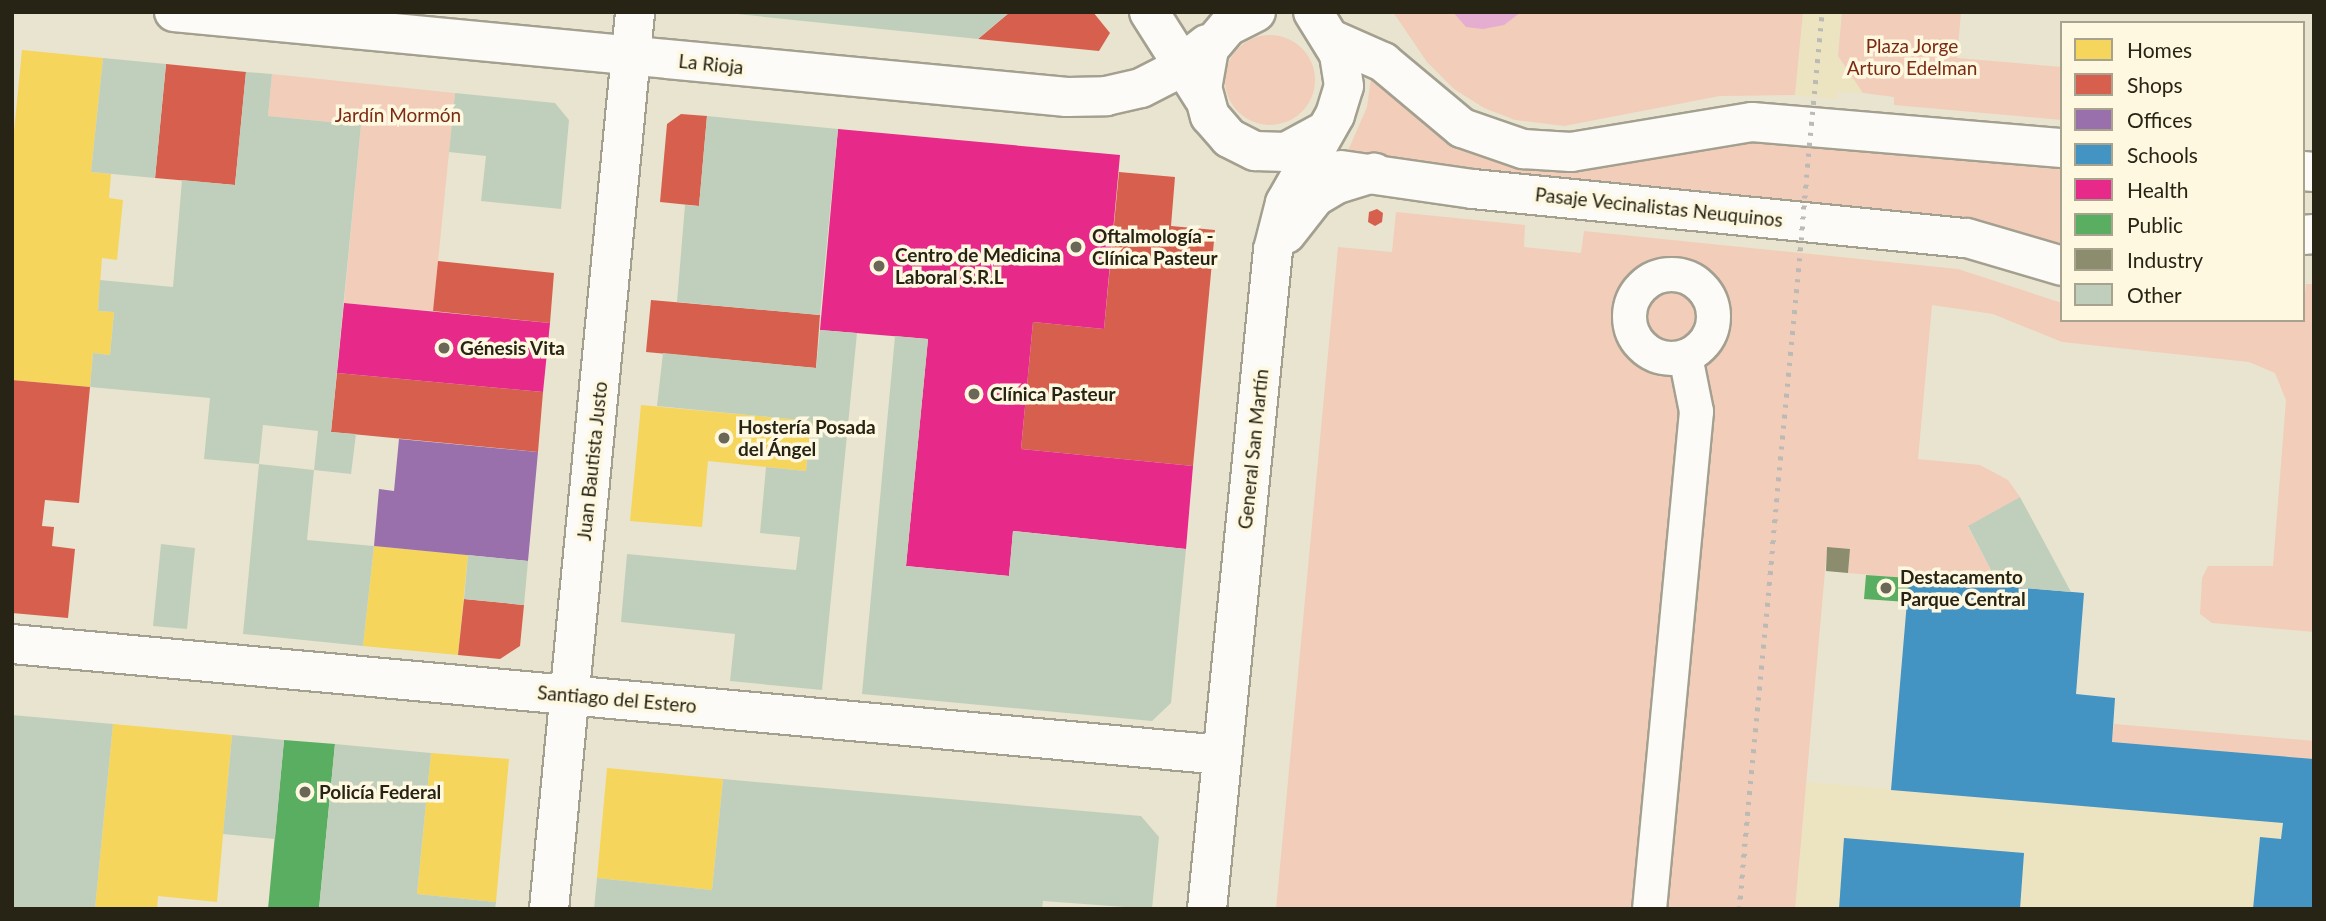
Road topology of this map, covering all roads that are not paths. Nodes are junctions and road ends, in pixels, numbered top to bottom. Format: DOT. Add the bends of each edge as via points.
graph roads {
  1 [pos="174,12"];
  2 [pos="635,12"];
  3 [pos="1149,12"];
  4 [pos="1242,19"];
  5 [pos="1314,23"];
  6 [pos="631,56"];
  7 [pos="1184,64"];
  8 [pos="1203,97"];
  9 [pos="1330,124"];
  10 [pos="2060,148"];
  11 [pos="1255,151"];
  12 [pos="1301,167"];
  13 [pos="1374,173"];
  14 [pos="2060,265"];
  15 [pos="1270,272"];
  16 [pos="1685,356"];
  17 [pos="12,644"];
  18 [pos="569,695"];
  19 [pos="1222,755"];
  20 [pos="549,909"];
  21 [pos="1207,909"];
  22 [pos="1649,909"];
  1 -- 6 [label="street, La Rioja"];
  2 -- 6 [label="street, Juan Bautista Justo"];
  3 -- 7 [label="street, Pasaje Vecinalistas Neuquinos"];
  4 -- 7 [label="street, La Rioja"];
  4 -- 8 [label="street" via="1205,58"];
  5 -- 9 [label="street, General San Martín" via="1344,86"];
  5 -- 10 [label="street" via="1383,62 1462,128 1523,149 1571,152 1752,122"];
  6 -- 7 [label="street, La Rioja" via="1067,97 1106,96 1141,88"];
  6 -- 18 [label="street, Juan Bautista Justo"];
  7 -- 8 [label="street, Pasaje Vecinalistas Neuquinos"];
  8 -- 11 [label="street, Pasaje Vecinalistas Neuquinos" via="1222,132"];
  9 -- 11 [label="street" via="1296,149"];
  9 -- 12 [label="street, General San Martín"];
  11 -- 12 [label="street, Pasaje Vecinalistas Neuquinos"];
  12 -- 13 [label="street, Pasaje Vecinalistas Neuquinos"];
  12 -- 15 [label="street, General San Martín" via="1285,202"];
  13 -- 14 [label="street, Pasaje Vecinalistas Neuquinos" via="1473,189 1966,238"];
  13 -- 15 [label="street" via="1337,184 1305,206"];
  15 -- 19 [label="street, General San Martín"];
  16 -- 22 [label="street" via="1696,411"];
  17 -- 18 [label="street, Santiago del Estero"];
  18 -- 19 [label="street, Santiago del Estero"];
  18 -- 20 [label="street, Juan Bautista Justo"];
  19 -- 21 [label="street, General San Martín"];
}
